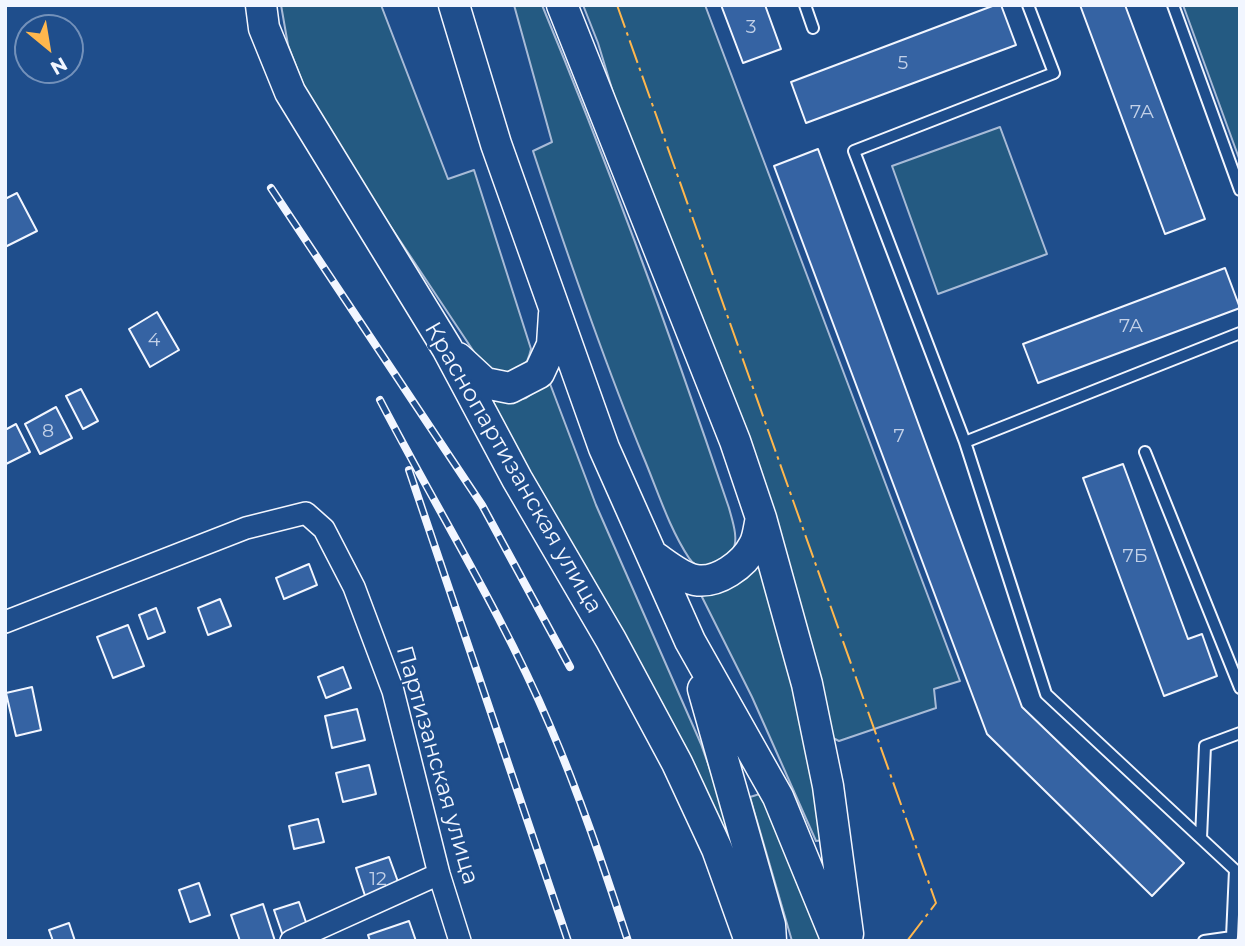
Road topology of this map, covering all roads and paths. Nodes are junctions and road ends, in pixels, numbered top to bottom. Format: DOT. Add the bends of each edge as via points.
graph roads {
  1 [pos="261,5"];
  2 [pos="454,5"];
  3 [pos="562,5"];
  4 [pos="805,5"];
  5 [pos="1028,5"];
  6 [pos="1173,5"];
  7 [pos="813,28"];
  8 [pos="1240,190"];
  9 [pos="554,309"];
  10 [pos="1240,333"];
  11 [pos="447,348"];
  12 [pos="965,442"];
  13 [pos="1145,452"];
  14 [pos="761,518"];
  15 [pos="652,555"];
  16 [pos="5,622"];
  17 [pos="690,641"];
  18 [pos="1240,688"];
  19 [pos="1240,733"];
  20 [pos="1201,838"];
  21 [pos="439,874"];
  22 [pos="291,941"];
  23 [pos="460,941"];
  24 [pos="750,941"];
  25 [pos="771,941"];
  26 [pos="837,941"];
  27 [pos="848,941"];
  28 [pos="1204,941"];
  1 -- 11 [label="main road, Краснопартизанская улица" via="264,28 290,92"];
  2 -- 9 [label="main road" via="496,144"];
  3 -- 14 [label="main road"];
  4 -- 7 [label="lane"];
  5 -- 12 [label="lane" via="1054,73 854,151"];
  6 -- 8 [label="lane"];
  9 -- 11 [label="main road" via="552,345 539,373 510,388 485,383"];
  9 -- 15 [label="main road" via="604,448"];
  10 -- 12 [label="lane"];
  11 -- 24 [label="main road, Краснопартизанская улица" via="677,763 718,849"];
  12 -- 20 [label="lane" via="1046,694"];
  13 -- 18 [label="lane"];
  14 -- 15 [label="main road" via="755,545 715,579 694,580"];
  14 -- 27 [label="main road" via="823,760"];
  15 -- 17 [label="main road"];
  16 -- 21 [label="street, Партизанская улица" via="246,528 306,513 324,529 354,587 393,691"];
  17 -- 25 [label="main road"];
  17 -- 26 [label="main road" via="778,797"];
  19 -- 20 [label="lane" via="1205,746"];
  20 -- 28 [label="lane" via="1235,870 1232,937"];
  21 -- 22 [label="street"];
  21 -- 23 [label="street, Партизанская улица"];
}
